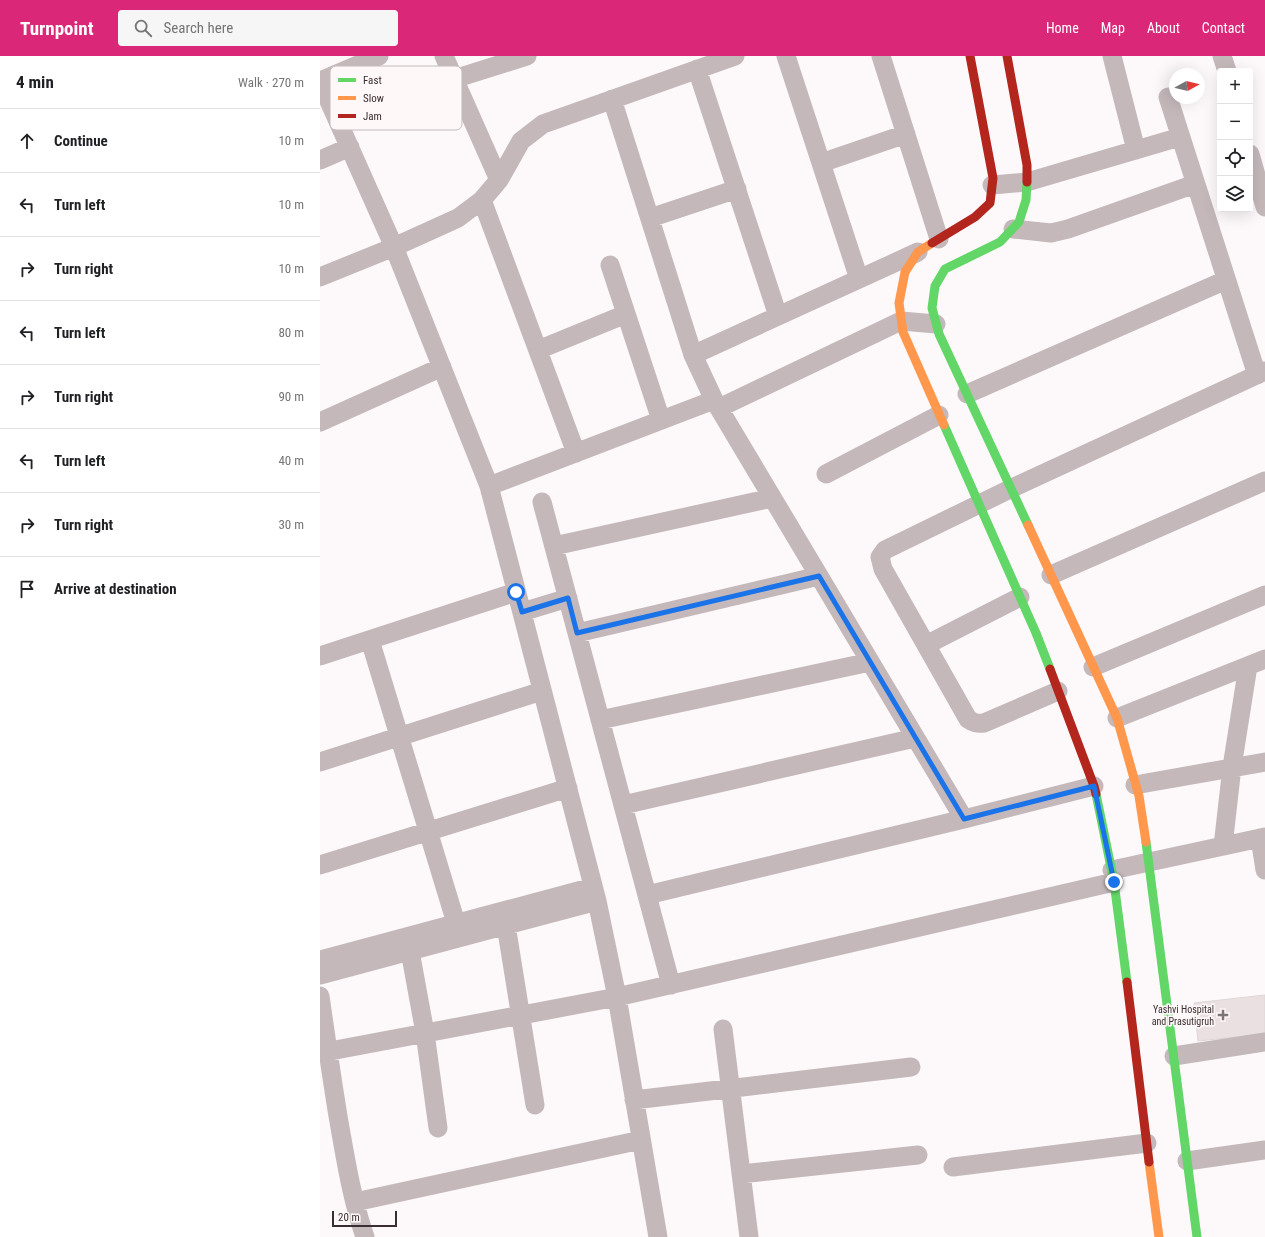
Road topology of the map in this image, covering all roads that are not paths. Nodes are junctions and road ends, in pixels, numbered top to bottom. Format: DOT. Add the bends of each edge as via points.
graph roads {
  1 [pos="378,56"];
  2 [pos="444,56"];
  3 [pos="735,56"];
  4 [pos="786,56"];
  5 [pos="881,56"];
  6 [pos="970,56"];
  7 [pos="1007,56"];
  8 [pos="1112,56"];
  9 [pos="1222,56"];
  10 [pos="520,57"];
  11 [pos="355,66"];
  12 [pos="448,66"];
  13 [pos="1226,68"];
  14 [pos="697,69"];
  15 [pos="462,76"];
  16 [pos="330,77"];
  17 [pos="320,81"];
  18 [pos="462,97"];
  19 [pos="1168,98"];
  20 [pos="612,99"];
  21 [pos="330,103"];
  22 [pos="342,130"];
  23 [pos="906,134"];
  24 [pos="1180,137"];
  25 [pos="350,148"];
  26 [pos="1136,150"];
  27 [pos="320,160"];
  28 [pos="821,163"];
  29 [pos="1253,164"];
  30 [pos="499,180"];
  31 [pos="1027,182"];
  32 [pos="1195,184"];
  33 [pos="992,185"];
  34 [pos="737,190"];
  35 [pos="482,200"];
  36 [pos="1265,206"];
  37 [pos="650,218"];
  38 [pos="1013,229"];
  39 [pos="939,239"];
  40 [pos="394,247"];
  41 [pos="918,252"];
  42 [pos="610,265"];
  43 [pos="320,277"];
  44 [pos="858,279"];
  45 [pos="1226,280"];
  46 [pos="626,314"];
  47 [pos="778,316"];
  48 [pos="901,321"];
  49 [pos="936,324"];
  50 [pos="538,350"];
  51 [pos="693,354"];
  52 [pos="442,367"];
  53 [pos="1261,373"];
  54 [pos="967,394"];
  55 [pos="716,404"];
  56 [pos="939,415"];
  57 [pos="661,420"];
  58 [pos="320,422"];
  59 [pos="576,453"];
  60 [pos="826,474"];
  61 [pos="1265,481"];
  62 [pos="489,486"];
  63 [pos="1010,489"];
  64 [pos="772,498"];
  65 [pos="542,502"];
  66 [pos="979,504"];
  67 [pos="554,546"];
  68 [pos="1051,575"];
  69 [pos="819,576"];
  70 [pos="516,592"];
  71 [pos="1265,595"];
  72 [pos="1020,597"];
  73 [pos="568,598"];
  74 [pos="522,612"];
  75 [pos="577,633"];
  76 [pos="370,640"];
  77 [pos="926,645"];
  78 [pos="320,656"];
  79 [pos="870,662"];
  80 [pos="1256,663"];
  81 [pos="1093,667"];
  82 [pos="542,691"];
  83 [pos="1058,691"];
  84 [pos="1117,718"];
  85 [pos="600,720"];
  86 [pos="399,736"];
  87 [pos="916,738"];
  88 [pos="320,762"];
  89 [pos="1265,762"];
  90 [pos="1232,767"];
  91 [pos="1135,785"];
  92 [pos="1094,786"];
  93 [pos="568,788"];
  94 [pos="623,805"];
  95 [pos="964,819"];
  96 [pos="428,832"];
  97 [pos="1263,837"];
  98 [pos="1223,846"];
  99 [pos="1149,862"];
  100 [pos="320,865"];
  101 [pos="1265,870"];
  102 [pos="1113,876"];
  103 [pos="595,894"];
  104 [pos="647,895"];
  105 [pos="456,924"];
  106 [pos="506,925"];
  107 [pos="410,951"];
  108 [pos="320,960"];
  109 [pos="320,975"];
  110 [pos="671,985"];
  111 [pos="320,996"];
  112 [pos="617,997"];
  113 [pos="520,1016"];
  114 [pos="723,1029"];
  115 [pos="424,1033"];
  116 [pos="1265,1042"];
  117 [pos="324,1052"];
  118 [pos="1174,1056"];
  119 [pos="911,1067"];
  120 [pos="730,1089"];
  121 [pos="634,1100"];
  122 [pos="535,1105"];
  123 [pos="438,1128"];
  124 [pos="641,1140"];
  125 [pos="1147,1143"];
  126 [pos="1265,1150"];
  127 [pos="918,1155"];
  128 [pos="1187,1161"];
  129 [pos="953,1167"];
  130 [pos="741,1174"];
  131 [pos="355,1202"];
  132 [pos="365,1237"];
  133 [pos="656,1237"];
  134 [pos="749,1237"];
  135 [pos="1159,1237"];
  136 [pos="1197,1237"];
  1 -- 11 [label="street"];
  2 -- 12 [label="street"];
  3 -- 14 [label="street"];
  4 -- 28 [label="street"];
  5 -- 23 [label="street"];
  6 -- 33 [label="main road" via="993,178"];
  7 -- 31 [label="main road" via="1027,165"];
  8 -- 26 [label="street"];
  9 -- 13 [label="street"];
  10 -- 15 [label="street"];
  14 -- 20 [label="street"];
  14 -- 34 [label="street"];
  16 -- 17 [label="street"];
  17 -- 21 [label="street"];
  18 -- 30 [label="street"];
  19 -- 24 [label="street"];
  20 -- 30 [label="street" via="543,124 521,141"];
  20 -- 37 [label="street"];
  22 -- 25 [label="street"];
  23 -- 28 [label="street"];
  23 -- 39 [label="street"];
  24 -- 26 [label="street"];
  24 -- 32 [label="street"];
  25 -- 27 [label="street"];
  25 -- 40 [label="street"];
  26 -- 31 [label="street"];
  28 -- 44 [label="street"];
  29 -- 36 [label="street"];
  30 -- 35 [label="street"];
  31 -- 33 [label="street"];
  31 -- 38 [label="main road" via="1026,200 1019,222"];
  32 -- 38 [label="street" via="1068,229 1051,233"];
  32 -- 45 [label="street"];
  33 -- 39 [label="main road" via="990,203 974,217"];
  34 -- 37 [label="street"];
  34 -- 47 [label="street"];
  35 -- 40 [label="street" via="458,218"];
  35 -- 50 [label="street"];
  37 -- 51 [label="street"];
  38 -- 49 [label="main road" via="1000,242 945,268 935,286 932,308"];
  39 -- 41 [label="main road"];
  40 -- 43 [label="street"];
  40 -- 52 [label="street"];
  41 -- 44 [label="street"];
  41 -- 48 [label="main road" via="905,272 899,303"];
  42 -- 46 [label="street"];
  44 -- 47 [label="street"];
  45 -- 53 [label="street"];
  45 -- 54 [label="street"];
  46 -- 50 [label="street"];
  46 -- 57 [label="street"];
  47 -- 51 [label="street"];
  48 -- 49 [label="street"];
  48 -- 55 [label="street"];
  48 -- 56 [label="main road" via="903,332"];
  49 -- 54 [label="main road" via="938,334"];
  50 -- 59 [label="street"];
  51 -- 55 [label="street"];
  52 -- 58 [label="street"];
  52 -- 62 [label="street"];
  53 -- 63 [label="street"];
  54 -- 63 [label="main road"];
  55 -- 57 [label="street"];
  55 -- 64 [label="street"];
  56 -- 60 [label="street"];
  56 -- 66 [label="main road"];
  57 -- 59 [label="street"];
  59 -- 62 [label="street"];
  61 -- 68 [label="street"];
  62 -- 70 [label="street"];
  63 -- 66 [label="street"];
  63 -- 68 [label="main road"];
  64 -- 67 [label="street"];
  64 -- 69 [label="street"];
  65 -- 67 [label="street"];
  66 -- 72 [label="main road"];
  66 -- 77 [label="street" via="885,550 880,557 883,568"];
  67 -- 73 [label="street"];
  68 -- 81 [label="main road"];
  69 -- 75 [label="street"];
  69 -- 79 [label="street"];
  70 -- 74 [label="street"];
  70 -- 76 [label="street"];
  71 -- 81 [label="street"];
  72 -- 77 [label="street"];
  72 -- 83 [label="main road"];
  73 -- 74 [label="street"];
  73 -- 75 [label="street"];
  74 -- 82 [label="street"];
  75 -- 85 [label="street"];
  76 -- 78 [label="street"];
  76 -- 86 [label="street"];
  77 -- 83 [label="street" via="968,719 973,723 984,723"];
  79 -- 85 [label="street"];
  79 -- 87 [label="street"];
  80 -- 84 [label="street"];
  80 -- 90 [label="street"];
  81 -- 84 [label="main road"];
  82 -- 86 [label="street"];
  82 -- 93 [label="street"];
  83 -- 92 [label="main road"];
  84 -- 91 [label="main road"];
  85 -- 94 [label="street"];
  86 -- 88 [label="street"];
  86 -- 96 [label="street"];
  87 -- 94 [label="street"];
  87 -- 95 [label="street"];
  89 -- 90 [label="street"];
  90 -- 91 [label="street"];
  90 -- 98 [label="street"];
  91 -- 99 [label="main road"];
  92 -- 95 [label="street"];
  92 -- 102 [label="main road"];
  93 -- 96 [label="street"];
  93 -- 103 [label="street"];
  94 -- 104 [label="street"];
  95 -- 104 [label="street"];
  96 -- 100 [label="street"];
  96 -- 105 [label="street"];
  97 -- 98 [label="street"];
  97 -- 101 [label="street"];
  98 -- 99 [label="street"];
  99 -- 102 [label="street"];
  99 -- 118 [label="main road"];
  102 -- 110 [label="street"];
  102 -- 125 [label="main road"];
  103 -- 105 [label="street"];
  103 -- 106 [label="street"];
  103 -- 112 [label="street"];
  104 -- 110 [label="street"];
  105 -- 108 [label="street"];
  106 -- 107 [label="street"];
  106 -- 113 [label="street"];
  107 -- 109 [label="street"];
  107 -- 115 [label="street"];
  110 -- 112 [label="street"];
  111 -- 117 [label="street"];
  112 -- 113 [label="street"];
  112 -- 121 [label="street"];
  113 -- 115 [label="street"];
  113 -- 122 [label="street"];
  114 -- 120 [label="street"];
  115 -- 117 [label="street"];
  115 -- 123 [label="street"];
  116 -- 118 [label="street"];
  117 -- 131 [label="street"];
  118 -- 128 [label="main road"];
  119 -- 120 [label="street"];
  120 -- 121 [label="street"];
  120 -- 130 [label="street"];
  121 -- 124 [label="street"];
  124 -- 131 [label="street"];
  124 -- 133 [label="street"];
  125 -- 129 [label="street"];
  125 -- 135 [label="main road"];
  126 -- 128 [label="street"];
  127 -- 130 [label="street"];
  128 -- 136 [label="main road"];
  130 -- 134 [label="street"];
  131 -- 132 [label="street"];
}
